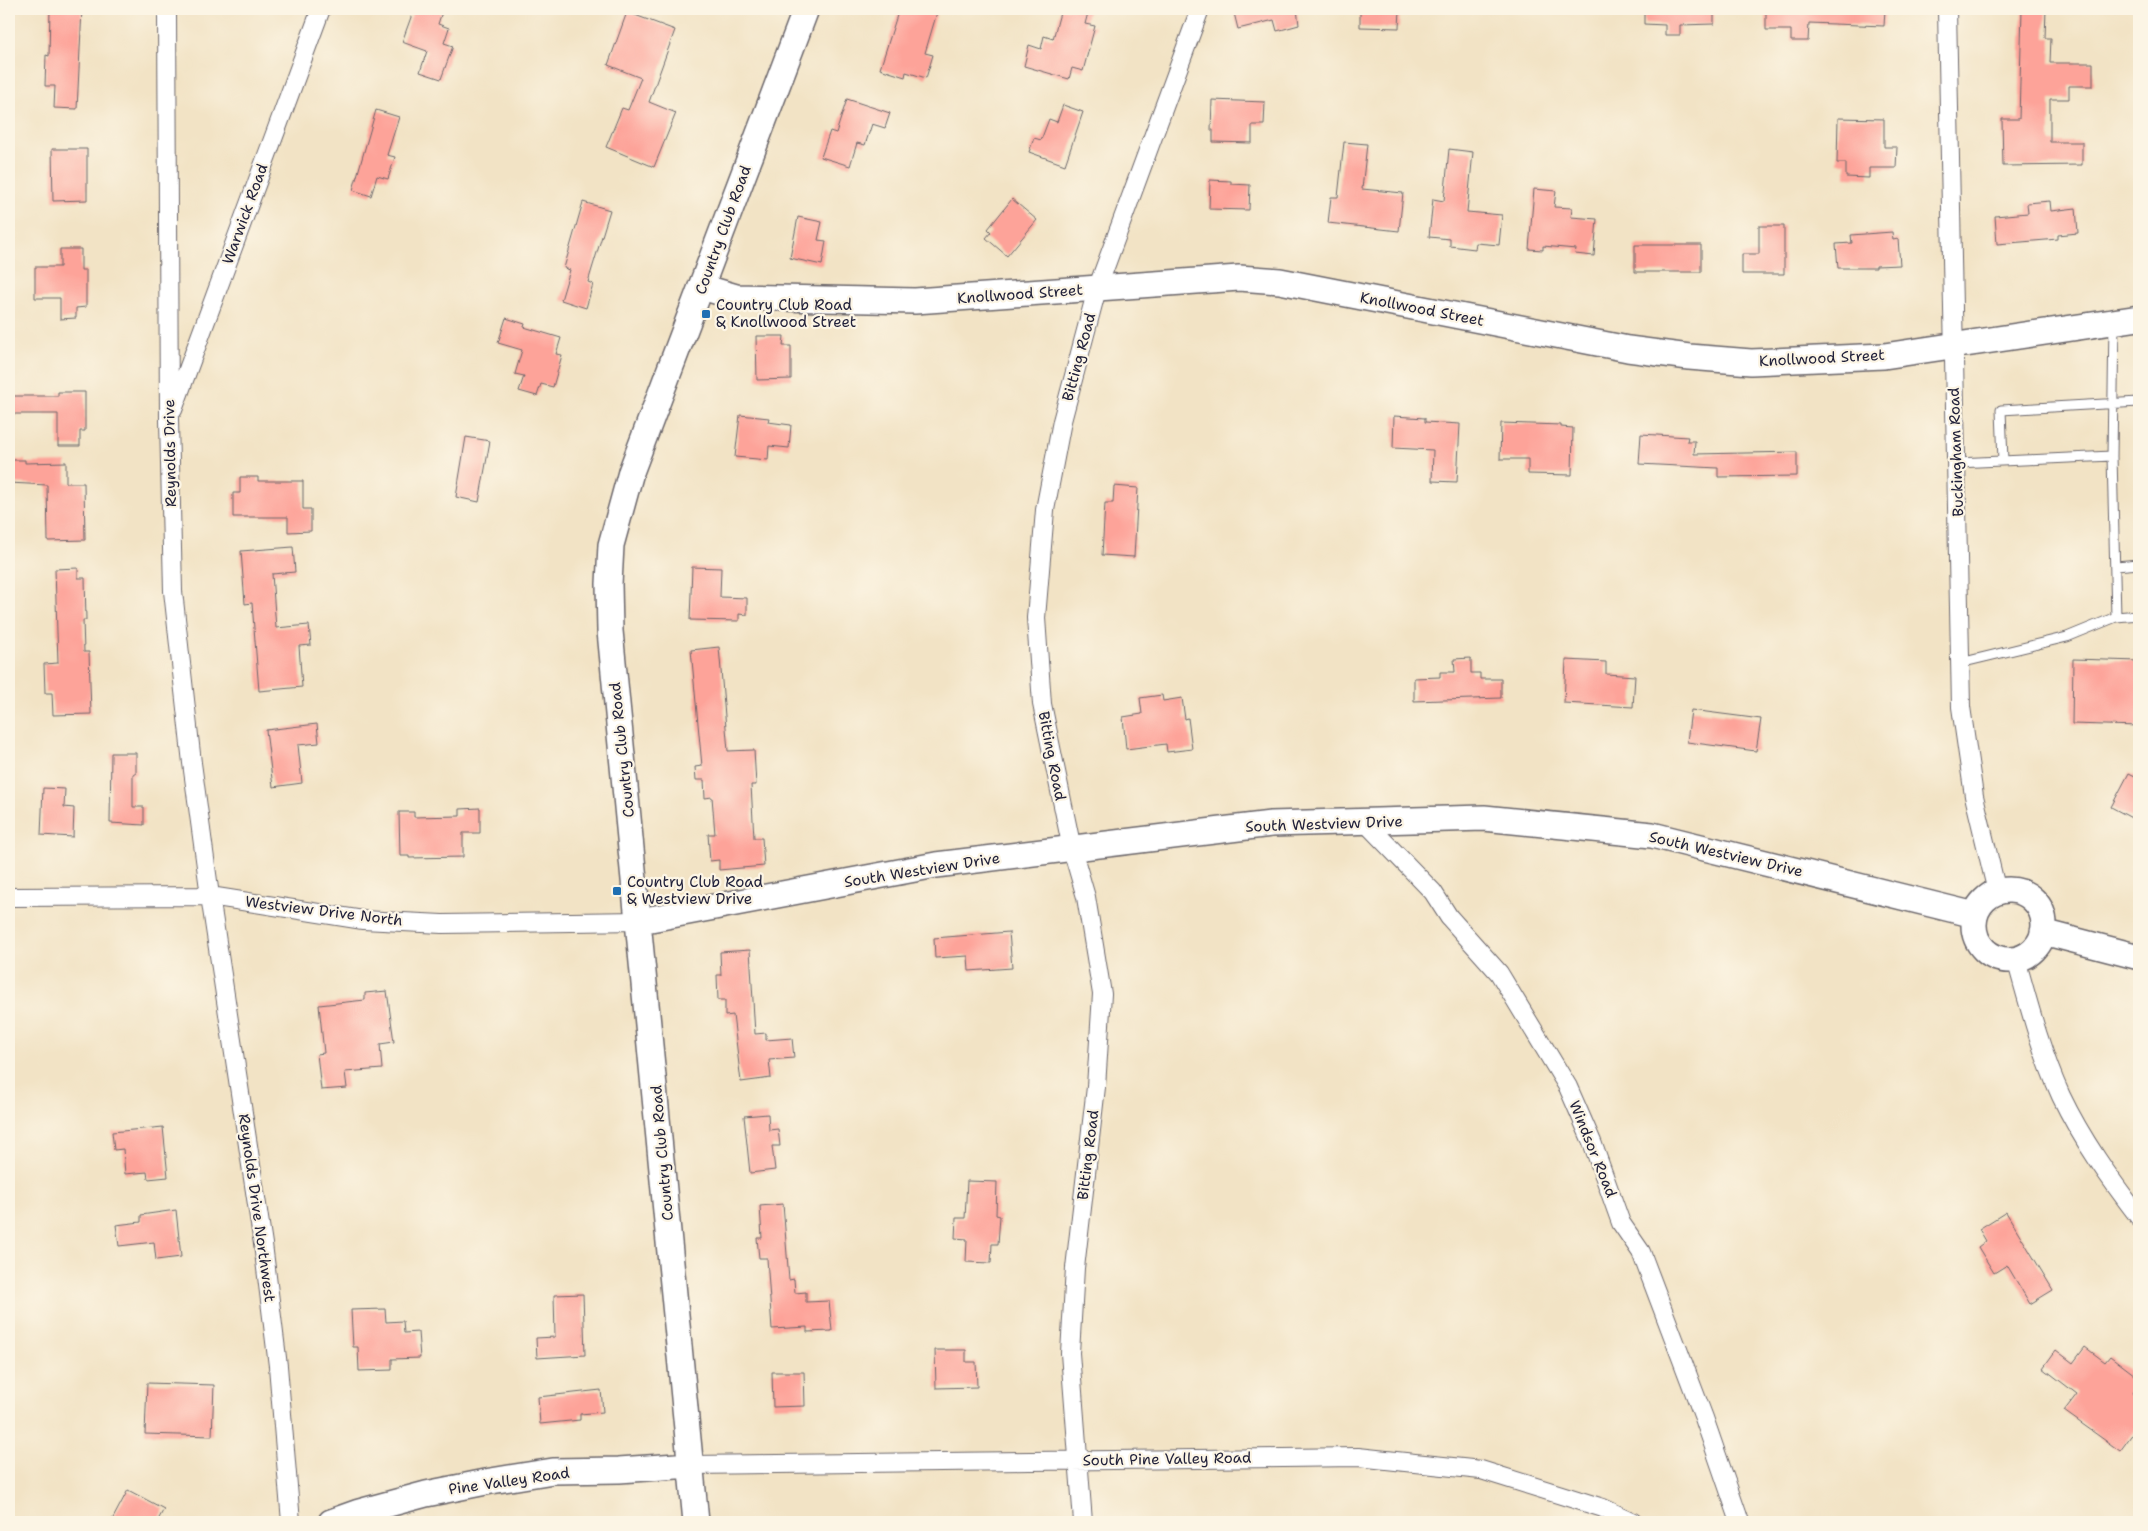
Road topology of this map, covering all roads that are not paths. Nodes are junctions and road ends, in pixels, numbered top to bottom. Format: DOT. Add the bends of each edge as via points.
graph roads {
  1 [pos="167,9"];
  2 [pos="321,9"];
  3 [pos="806,9"];
  4 [pos="1200,9"];
  5 [pos="1947,9"];
  6 [pos="702,288"];
  7 [pos="1097,288"];
  8 [pos="2139,318"];
  9 [pos="2114,322"];
  10 [pos="1952,346"];
  11 [pos="2139,402"];
  12 [pos="2112,404"];
  13 [pos="169,420"];
  14 [pos="2112,456"];
  15 [pos="2003,461"];
  16 [pos="1957,463"];
  17 [pos="2139,564"];
  18 [pos="2116,566"];
  19 [pos="2139,615"];
  20 [pos="2116,617"];
  21 [pos="1960,663"];
  22 [pos="1365,822"];
  23 [pos="1072,849"];
  24 [pos="1997,892"];
  25 [pos="210,896"];
  26 [pos="9,897"];
  27 [pos="1976,916"];
  28 [pos="640,921"];
  29 [pos="2043,932"];
  30 [pos="2139,957"];
  31 [pos="2016,959"];
  32 [pos="2139,1217"];
  33 [pos="1077,1460"];
  34 [pos="691,1465"];
  35 [pos="291,1522"];
  36 [pos="331,1522"];
  37 [pos="696,1522"];
  38 [pos="1083,1522"];
  39 [pos="1633,1522"];
  40 [pos="1740,1522"];
  1 -- 13 [label="street, Reynolds Drive"];
  2 -- 13 [label="street, Warwick Road"];
  3 -- 6 [label="main road, Country Club Road"];
  4 -- 7 [label="street, Bitting Road"];
  5 -- 10 [label="street, Buckingham Road"];
  6 -- 7 [label="main road, Knollwood Street" via="736,296 915,301"];
  6 -- 28 [label="main road, Country Club Road" via="631,472 611,545 610,631"];
  7 -- 10 [label="main road, Knollwood Street" via="1240,278 1280,281 1628,349 1751,362 1884,356"];
  7 -- 23 [label="street, Bitting Road" via="1062,421 1047,501 1036,618 1042,704"];
  8 -- 9 [label="main road, Knollwood Street"];
  9 -- 10 [label="main road, Knollwood Street"];
  9 -- 12 [label="lane"];
  10 -- 16 [label="street, Buckingham Road"];
  11 -- 12 [label="lane"];
  12 -- 14 [label="lane"];
  12 -- 15 [label="lane" via="2001,410"];
  13 -- 25 [label="street, Reynolds Drive" via="173,591"];
  14 -- 15 [label="lane"];
  14 -- 18 [label="lane"];
  15 -- 16 [label="lane"];
  16 -- 21 [label="street, Buckingham Road"];
  17 -- 18 [label="lane"];
  18 -- 20 [label="lane"];
  19 -- 20 [label="lane"];
  20 -- 21 [label="lane" via="2067,637"];
  21 -- 24 [label="street, Buckingham Road" via="1961,707 1974,796"];
  22 -- 23 [label="main road, South Westview Drive" via="1271,824"];
  22 -- 27 [label="main road, South Westview Drive" via="1484,818 1652,835"];
  22 -- 40 [label="street, Windsor Road" via="1433,892 1449,917 1499,973 1568,1087 1622,1222 1641,1252"];
  23 -- 28 [label="main road, South Westview Drive" via="936,865"];
  23 -- 33 [label="street, Bitting Road" via="1086,897 1102,994 1096,1087 1075,1268 1070,1353"];
  24 -- 27 [label="main road" via="1980,905"];
  24 -- 29 [label="main road" via="2008,890 2030,897 2043,916"];
  25 -- 26 [label="street, Westview Drive North"];
  25 -- 28 [label="street, Westview Drive North" via="363,920 442,924"];
  25 -- 35 [label="street, Reynolds Drive Northwest" via="263,1244 278,1366"];
  27 -- 31 [label="main road" via="1974,927 1983,948 2003,960"];
  28 -- 34 [label="main road, Country Club Road"];
  29 -- 30 [label="main road"];
  29 -- 31 [label="main road" via="2035,949"];
  31 -- 32 [label="street" via="2036,1032 2061,1097 2100,1166"];
  33 -- 34 [label="street, South Pine Valley Road"];
  33 -- 38 [label="street, Bitting Road"];
  33 -- 39 [label="street, South Pine Valley Road" via="1358,1457 1481,1470 1603,1508"];
  34 -- 36 [label="main road, Pine Valley Road" via="553,1472 491,1481 426,1494"];
  34 -- 37 [label="main road, Country Club Road"];
}
